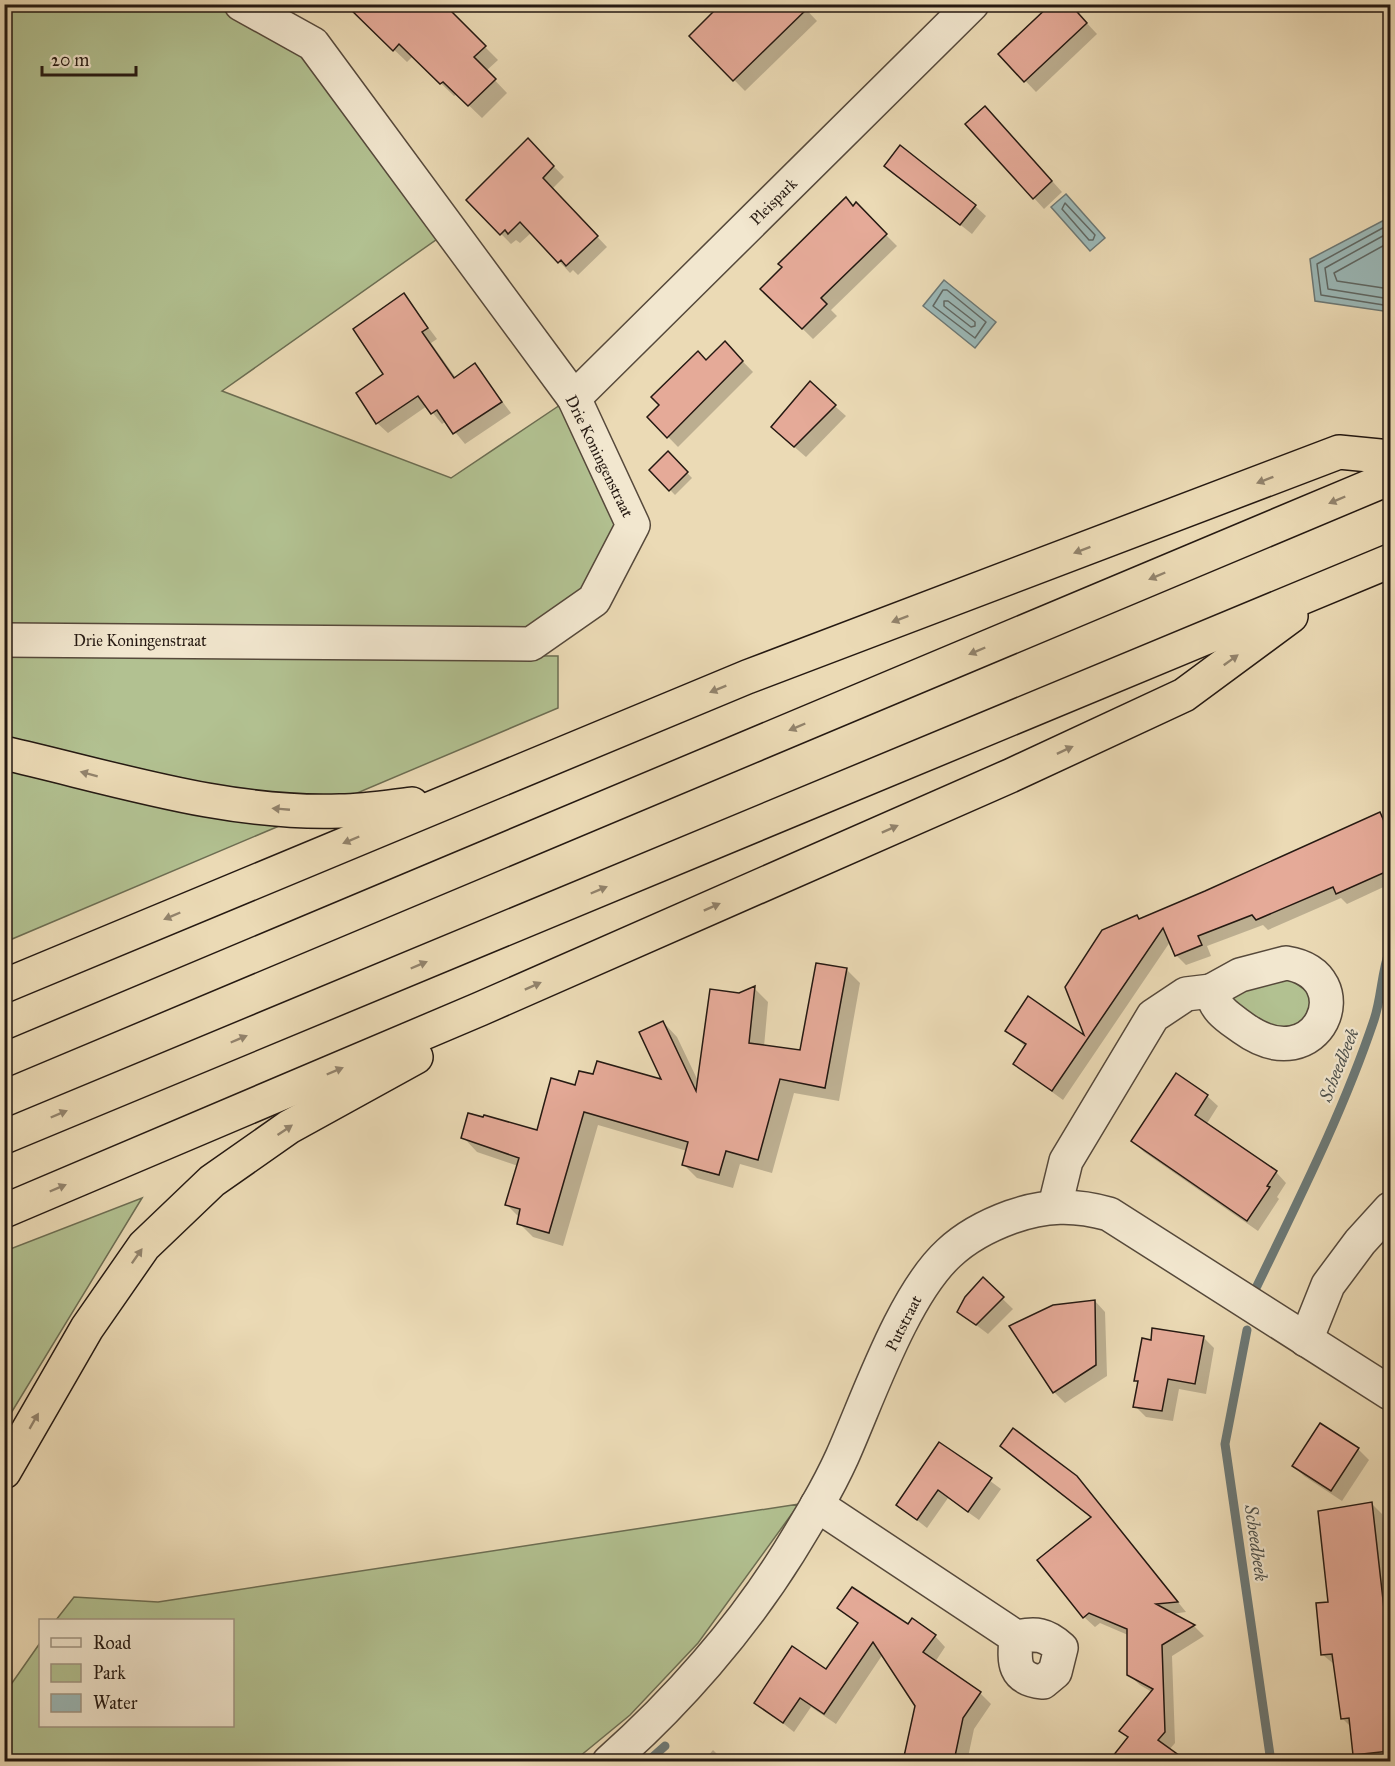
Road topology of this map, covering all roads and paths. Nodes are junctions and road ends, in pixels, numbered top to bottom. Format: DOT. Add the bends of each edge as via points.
graph roads {
  1 [pos="241,4"];
  2 [pos="972,4"];
  3 [pos="574,398"];
  4 [pos="1390,458"];
  5 [pos="1390,478"];
  6 [pos="1390,561"];
  7 [pos="1334,585"];
  8 [pos="4,640"];
  9 [pos="4,753"];
  10 [pos="444,801"];
  11 [pos="4,986"];
  12 [pos="1211,992"];
  13 [pos="480,1009"];
  14 [pos="4,1060"];
  15 [pos="4,1137"];
  16 [pos="1055,1206"];
  17 [pos="1390,1209"];
  18 [pos="4,1211"];
  19 [pos="1306,1340"];
  20 [pos="1390,1393"];
  21 [pos="4,1472"];
  22 [pos="817,1504"];
  23 [pos="1016,1637"];
  24 [pos="609,1761"];
  1 -- 3 [label="street, Drie Koningenstraat" via="313,44"];
  2 -- 3 [label="street, Pleispark"];
  3 -- 8 [label="street, Drie Koningenstraat" via="633,525 594,600 531,644"];
  4 -- 10 [label="highway, one-way" via="1339,452 747,677"];
  5 -- 14 [label="highway, one-way"];
  6 -- 7 [label="highway"];
  13 -- 7 [label="highway, one-way" via="1012,775 1184,694"];
  15 -- 7 [label="highway, one-way"];
  10 -- 9 [label="highway, one-way" via="340,811 237,804 129,784"];
  10 -- 11 [label="highway, one-way"];
  12 -- 16 [label="street" via="1186,994 1153,1016 1066,1161"];
  18 -- 13 [label="highway, one-way"];
  21 -- 13 [label="highway, one-way" via="87,1328 144,1246 213,1181 279,1134 423,1053"];
  16 -- 19 [label="street, Putstraat" via="1080,1206 1109,1214"];
  16 -- 22 [label="street, Putstraat" via="1025,1212 973,1235 948,1253 929,1275 885,1358"];
  17 -- 19 [label="street" via="1328,1285"];
  19 -- 20 [label="street, Putstraat"];
  22 -- 23 [label="street"];
  22 -- 24 [label="street, Putstraat" via="787,1555 723,1642 677,1696"];
}
